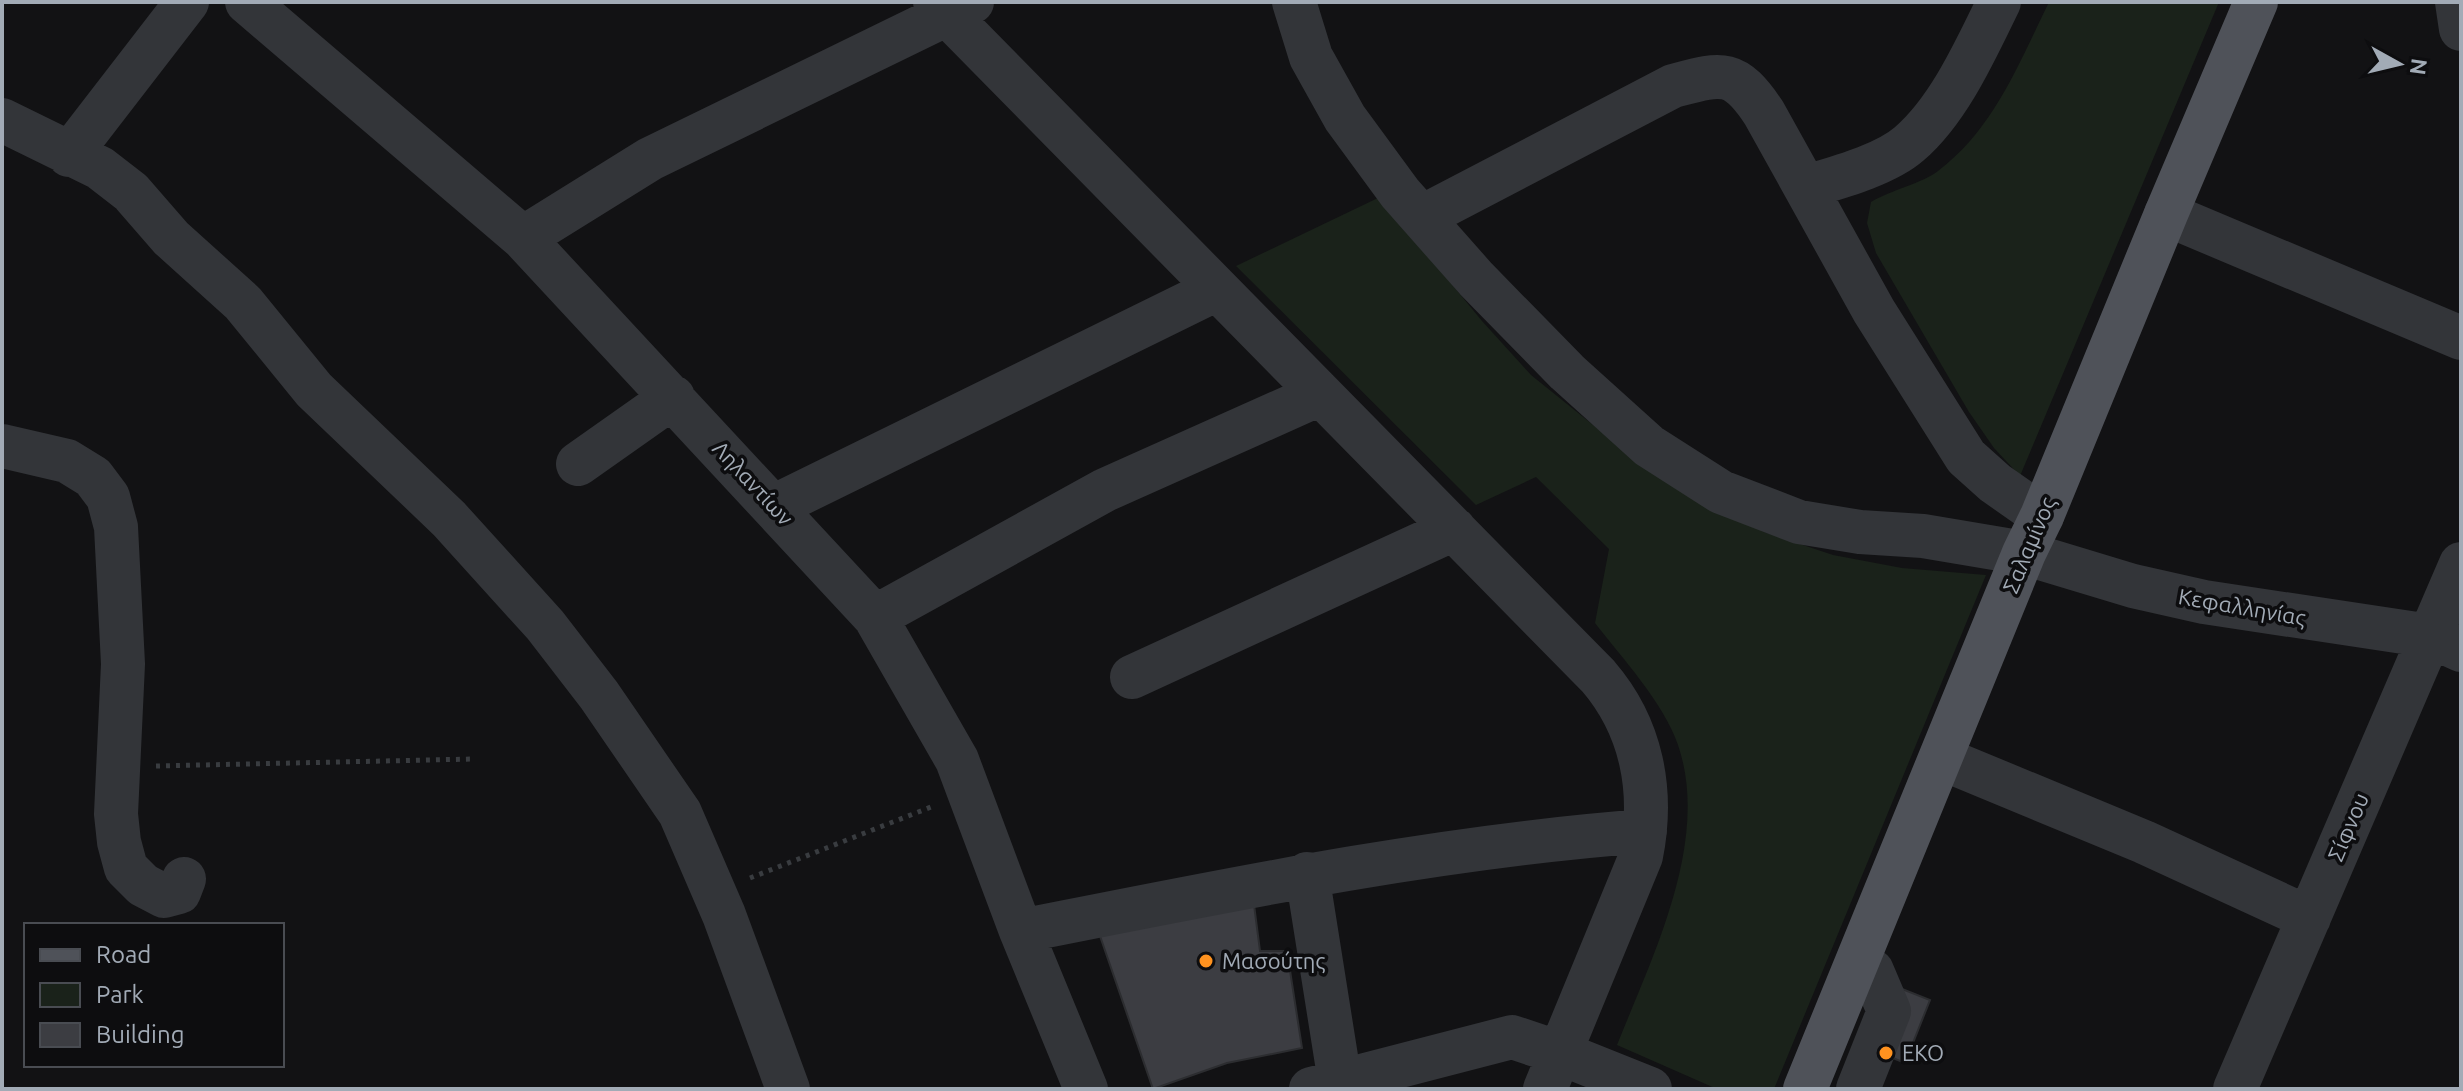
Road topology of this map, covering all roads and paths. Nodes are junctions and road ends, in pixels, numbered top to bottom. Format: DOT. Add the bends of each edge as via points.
graph roads {
  1 [pos="187,2"];
  2 [pos="247,2"];
  3 [pos="1294,2"];
  4 [pos="1999,2"];
  5 [pos="2256,2"];
  6 [pos="2457,2"];
  7 [pos="952,6"];
  8 [pos="2461,29"];
  9 [pos="2,120"];
  10 [pos="69,155"];
  11 [pos="1806,187"];
  12 [pos="2166,214"];
  13 [pos="1422,217"];
  14 [pos="523,238"];
  15 [pos="1217,289"];
  16 [pos="2461,338"];
  17 [pos="1320,394"];
  18 [pos="673,397"];
  19 [pos="2,446"];
  20 [pos="578,464"];
  21 [pos="775,506"];
  22 [pos="1454,529"];
  23 [pos="2033,534"];
  24 [pos="2461,564"];
  25 [pos="875,617"];
  26 [pos="2446,643"];
  27 [pos="1132,677"];
  28 [pos="1941,758"];
  29 [pos="474,759"];
  30 [pos="119,765"];
  31 [pos="969,792"];
  32 [pos="1645,831"];
  33 [pos="1307,874"];
  34 [pos="184,879"];
  35 [pos="714,893"];
  36 [pos="2309,918"];
  37 [pos="1021,931"];
  38 [pos="1872,971"];
  39 [pos="1552,1071"];
  40 [pos="1326,1085"];
  41 [pos="788,1089"];
  42 [pos="1086,1089"];
  43 [pos="1650,1089"];
  44 [pos="1805,1089"];
  45 [pos="1858,1089"];
  46 [pos="2235,1089"];
  1 -- 10 [label="street"];
  2 -- 14 [label="street, Ληλαντίων"];
  3 -- 13 [label="street" via="1311,57 1345,118"];
  4 -- 11 [label="street" via="1942,104 1908,145 1855,172"];
  5 -- 12 [label="main road, Σαλαμίνος"];
  6 -- 8 [label="street"];
  7 -- 14 [label="street" via="650,159"];
  7 -- 15 [label="street"];
  9 -- 10 [label="street"];
  10 -- 35 [label="street" via="100,168 131,192 171,238 243,303 314,390 449,519 545,625 680,813"];
  11 -- 13 [label="street" via="1748,88 1729,77 1706,77 1673,86"];
  11 -- 23 [label="street" via="1874,311 1966,457 1995,483"];
  12 -- 16 [label="street"];
  12 -- 23 [label="main road, Σαλαμίνος"];
  13 -- 23 [label="street" via="1567,372 1649,446 1721,492 1799,522 1860,532"];
  14 -- 18 [label="street, Ληλαντίων"];
  15 -- 17 [label="street"];
  15 -- 21 [label="street"];
  17 -- 22 [label="street"];
  17 -- 25 [label="street" via="1105,490"];
  18 -- 20 [label="street"];
  18 -- 21 [label="street, Ληλαντίων"];
  19 -- 30 [label="street" via="67,461 93,477 108,497 116,527 123,664"];
  21 -- 25 [label="street, Ληλαντίων"];
  22 -- 27 [label="street"];
  22 -- 32 [label="street" via="1615,698 1643,767"];
  23 -- 26 [label="street, Κεφαλληνίας" via="2133,586"];
  23 -- 28 [label="main road, Σαλαμίνος"];
  24 -- 26 [label="street, Σίφνου"];
  25 -- 31 [label="street, Ληλαντίων" via="957,760"];
  26 -- 36 [label="street, Σίφνου"];
  28 -- 36 [label="street"];
  28 -- 44 [label="main road, Σαλαμίνος"];
  29 -- 30 [label="path"];
  30 -- 34 [label="street" via="116,814 126,868 164,896 179,892"];
  31 -- 35 [label="path"];
  31 -- 37 [label="street, Ληλαντίων"];
  32 -- 33 [label="street" via="1550,839"];
  32 -- 39 [label="street" via="1638,866"];
  33 -- 37 [label="street"];
  33 -- 40 [label="street"];
  35 -- 41 [label="street"];
  36 -- 46 [label="street, Σίφνου"];
  37 -- 42 [label="street, Ληλαντίων"];
  38 -- 45 [label="street" via="1889,1011"];
  39 -- 40 [label="street" via="1512,1037"];
  39 -- 43 [label="street"];
}
